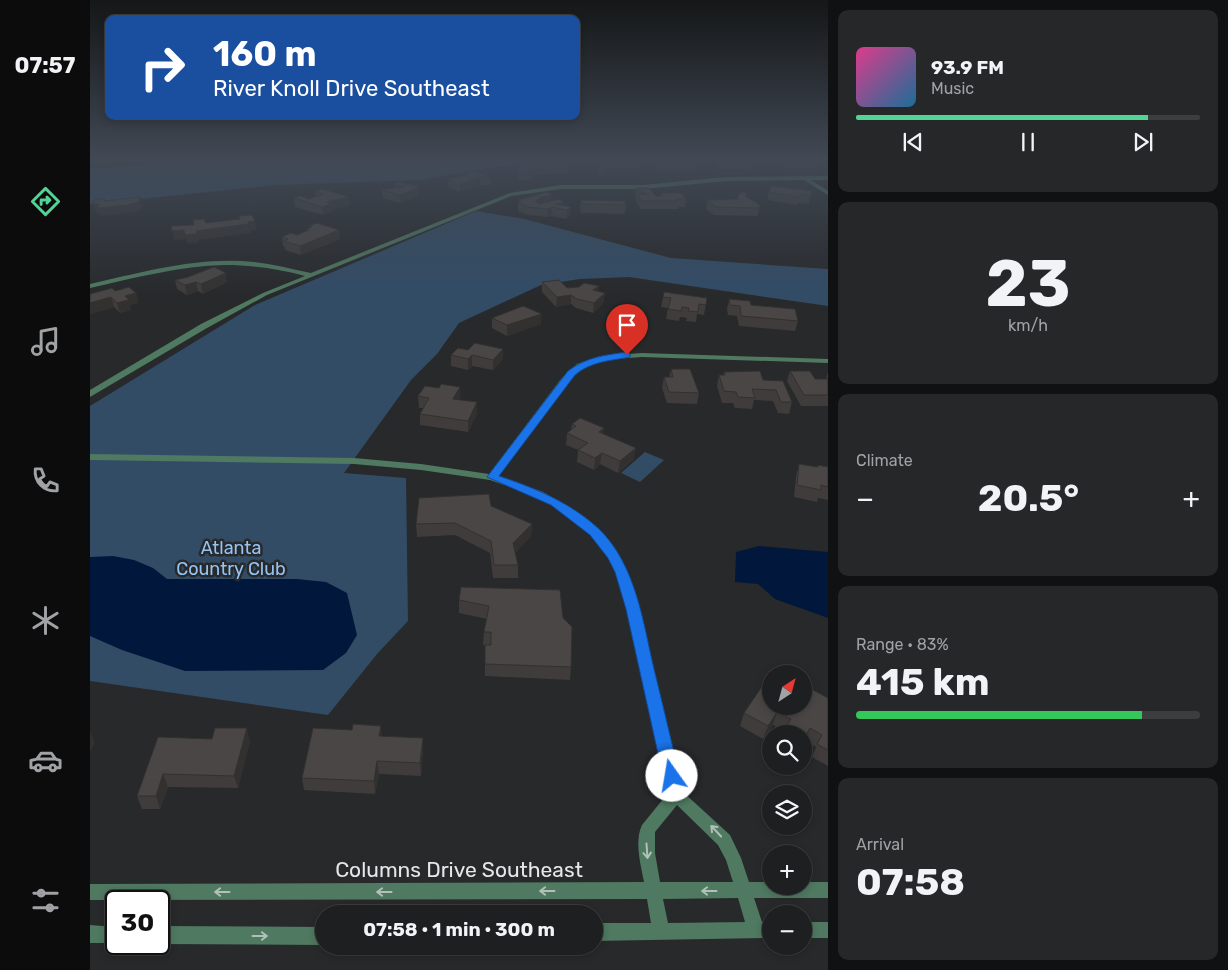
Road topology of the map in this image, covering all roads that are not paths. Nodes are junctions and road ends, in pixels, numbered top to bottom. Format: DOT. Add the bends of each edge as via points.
graph roads {
  1 [pos="484,205"];
  2 [pos="311,274"];
  3 [pos="90,286"];
  4 [pos="828,361"];
  5 [pos="90,394"];
  6 [pos="90,457"];
  7 [pos="492,477"];
  8 [pos="676,795"];
  9 [pos="744,890"];
  10 [pos="828,890"];
  11 [pos="654,891"];
  12 [pos="90,892"];
  13 [pos="762,926"];
  14 [pos="762,930"];
  15 [pos="812,930"];
  16 [pos="828,930"];
  17 [pos="603,932"];
  18 [pos="661,932"];
  19 [pos="90,934"];
  20 [pos="105,935"];
  21 [pos="170,935"];
  22 [pos="315,936"];
  1 -- 2 [label="street"];
  2 -- 3 [label="street" via="257,264 219,262 172,268"];
  2 -- 5 [label="street" via="244,304"];
  4 -- 7 [label="street" via="642,355 600,358 580,366 564,381"];
  6 -- 7 [label="street" via="369,461"];
  7 -- 8 [label="street" via="555,502 595,532 613,556 622,572 633,609"];
  9 -- 8 [label="street, one-way" via="724,840"];
  8 -- 11 [label="street, one-way" via="647,830 646,852"];
  9 -- 10 [label="street, Columns Drive Southeast"];
  9 -- 11 [label="street, Columns Drive Southeast, one-way"];
  9 -- 13 [label="street"];
  11 -- 12 [label="street, Columns Drive Southeast, one-way"];
  11 -- 18 [label="street"];
  14 -- 18 [label="street"];
  15 -- 16 [label="street"];
  17 -- 18 [label="street"];
  19 -- 20 [label="street"];
  21 -- 22 [label="street, one-way"];
}
